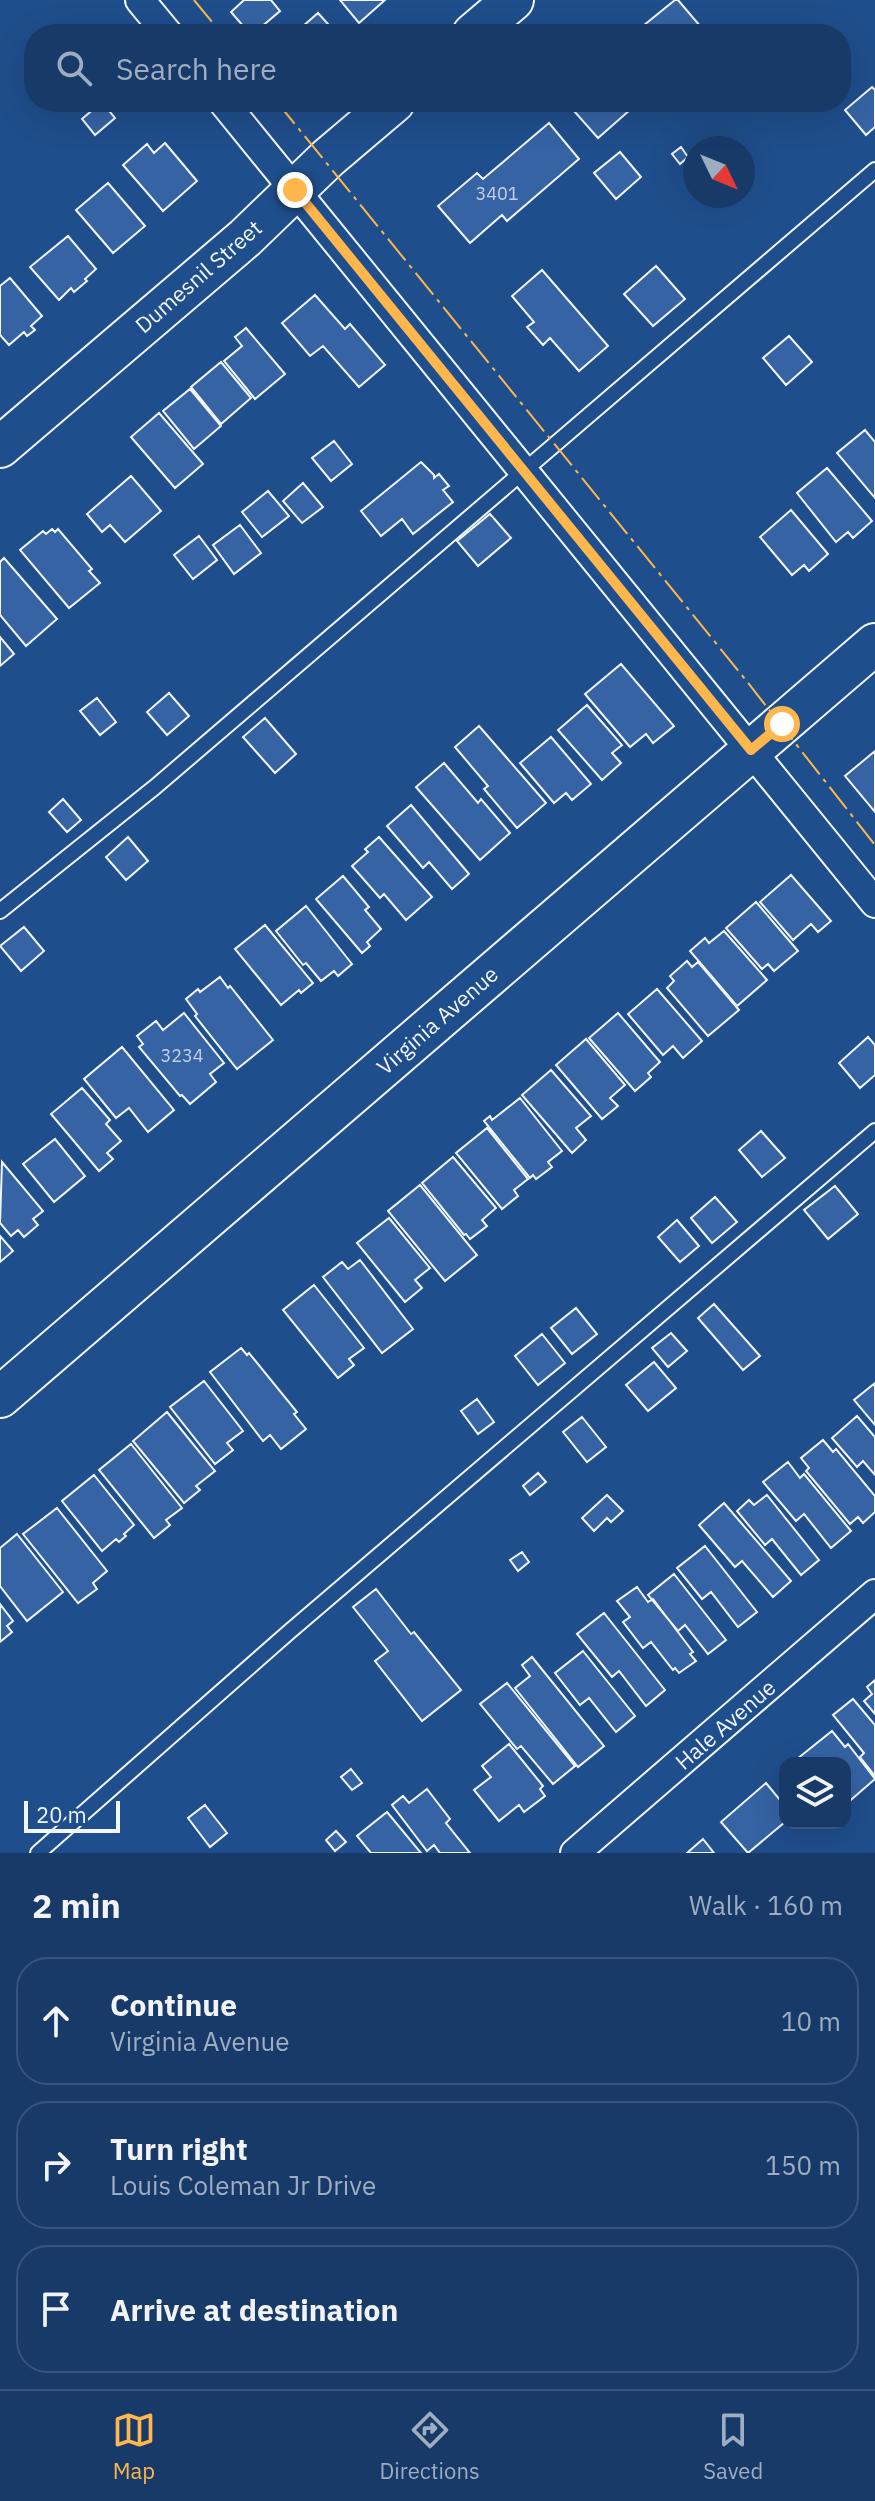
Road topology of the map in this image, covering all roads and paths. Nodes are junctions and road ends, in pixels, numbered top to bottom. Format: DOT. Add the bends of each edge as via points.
graph roads {
  1 [pos="140,0"];
  2 [pos="513,0"];
  3 [pos="160,24"];
  4 [pos="485,24"];
  5 [pos="231,112"];
  6 [pos="383,112"];
  7 [pos="875,170"];
  8 [pos="295,190"];
  9 [pos="0,447"];
  10 [pos="524,472"];
  11 [pos="875,644"];
  12 [pos="751,750"];
  13 [pos="875,903"];
  14 [pos="0,911"];
  15 [pos="875,1131"];
  16 [pos="0,1397"];
  17 [pos="875,1594"];
  18 [pos="38,1853"];
  19 [pos="575,1853"];
  1 -- 3 [label="street"];
  2 -- 4 [label="main road"];
  5 -- 8 [label="street"];
  6 -- 8 [label="main road, Dumesnil Street"];
  7 -- 10 [label="lane"];
  8 -- 9 [label="main road, Dumesnil Street"];
  8 -- 10 [label="street"];
  10 -- 12 [label="street"];
  10 -- 14 [label="lane" via="155,787"];
  11 -- 12 [label="main road, Virginia Avenue"];
  12 -- 13 [label="street"];
  12 -- 16 [label="main road, Virginia Avenue"];
  15 -- 18 [label="lane"];
  17 -- 19 [label="street, Hale Avenue"];
}
